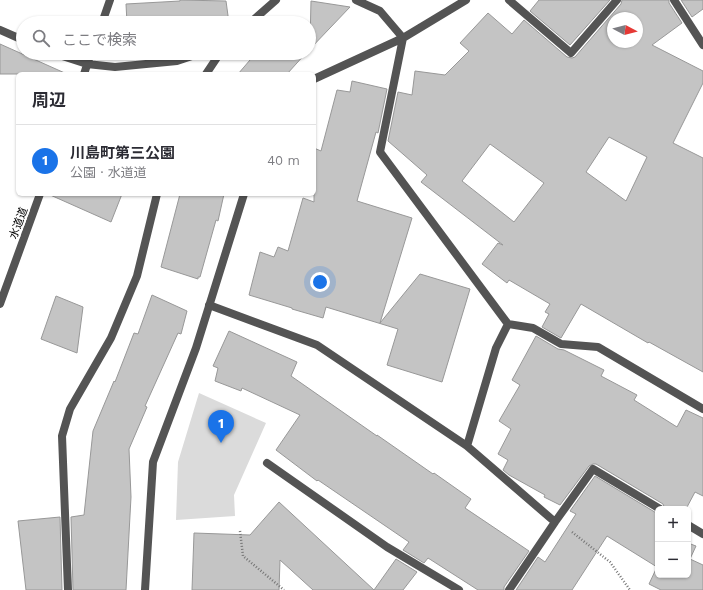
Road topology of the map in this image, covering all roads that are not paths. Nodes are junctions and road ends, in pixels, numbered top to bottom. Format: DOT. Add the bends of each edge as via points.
graph roads {
  1 [pos="110,0"];
  2 [pos="276,0"];
  3 [pos="356,0"];
  4 [pos="466,0"];
  5 [pos="509,0"];
  6 [pos="617,0"];
  7 [pos="674,0"];
  8 [pos="104,16"];
  9 [pos="258,16"];
  10 [pos="0,30"];
  11 [pos="16,37"];
  12 [pos="403,38"];
  13 [pos="703,46"];
  14 [pos="75,60"];
  15 [pos="88,60"];
  16 [pos="180,60"];
  17 [pos="215,60"];
  18 [pos="87,64"];
  19 [pos="85,72"];
  20 [pos="207,72"];
  21 [pos="316,78"];
  22 [pos="39,196"];
  23 [pos="157,196"];
  24 [pos="243,196"];
  25 [pos="0,304"];
  26 [pos="209,305"];
  27 [pos="508,324"];
  28 [pos="703,409"];
  29 [pos="467,446"];
  30 [pos="266,463"];
  31 [pos="655,506"];
  32 [pos="555,522"];
  33 [pos="691,527"];
  34 [pos="703,534"];
  35 [pos="68,590"];
  36 [pos="145,590"];
  37 [pos="458,590"];
  38 [pos="509,590"];
  1 -- 8 [label="street"];
  2 -- 9 [label="street"];
  3 -- 12 [label="street" via="380,11"];
  4 -- 12 [label="street"];
  5 -- 6 [label="street" via="571,53"];
  7 -- 13 [label="street"];
  10 -- 11 [label="street"];
  12 -- 21 [label="street"];
  12 -- 27 [label="street" via="380,152"];
  14 -- 18 [label="street"];
  15 -- 18 [label="street"];
  16 -- 18 [label="street" via="115,67"];
  17 -- 20 [label="street"];
  18 -- 19 [label="street"];
  22 -- 25 [label="street, 水道道"];
  23 -- 35 [label="street" via="137,276 111,338 70,409 62,436"];
  24 -- 26 [label="street"];
  26 -- 29 [label="street" via="317,345"];
  26 -- 36 [label="street" via="196,348 153,462"];
  27 -- 28 [label="street" via="533,328 561,344 598,347"];
  27 -- 29 [label="street" via="496,348"];
  29 -- 32 [label="street"];
  30 -- 37 [label="street" via="387,548"];
  31 -- 32 [label="street" via="593,469"];
  32 -- 38 [label="street"];
  33 -- 34 [label="street"];
}
